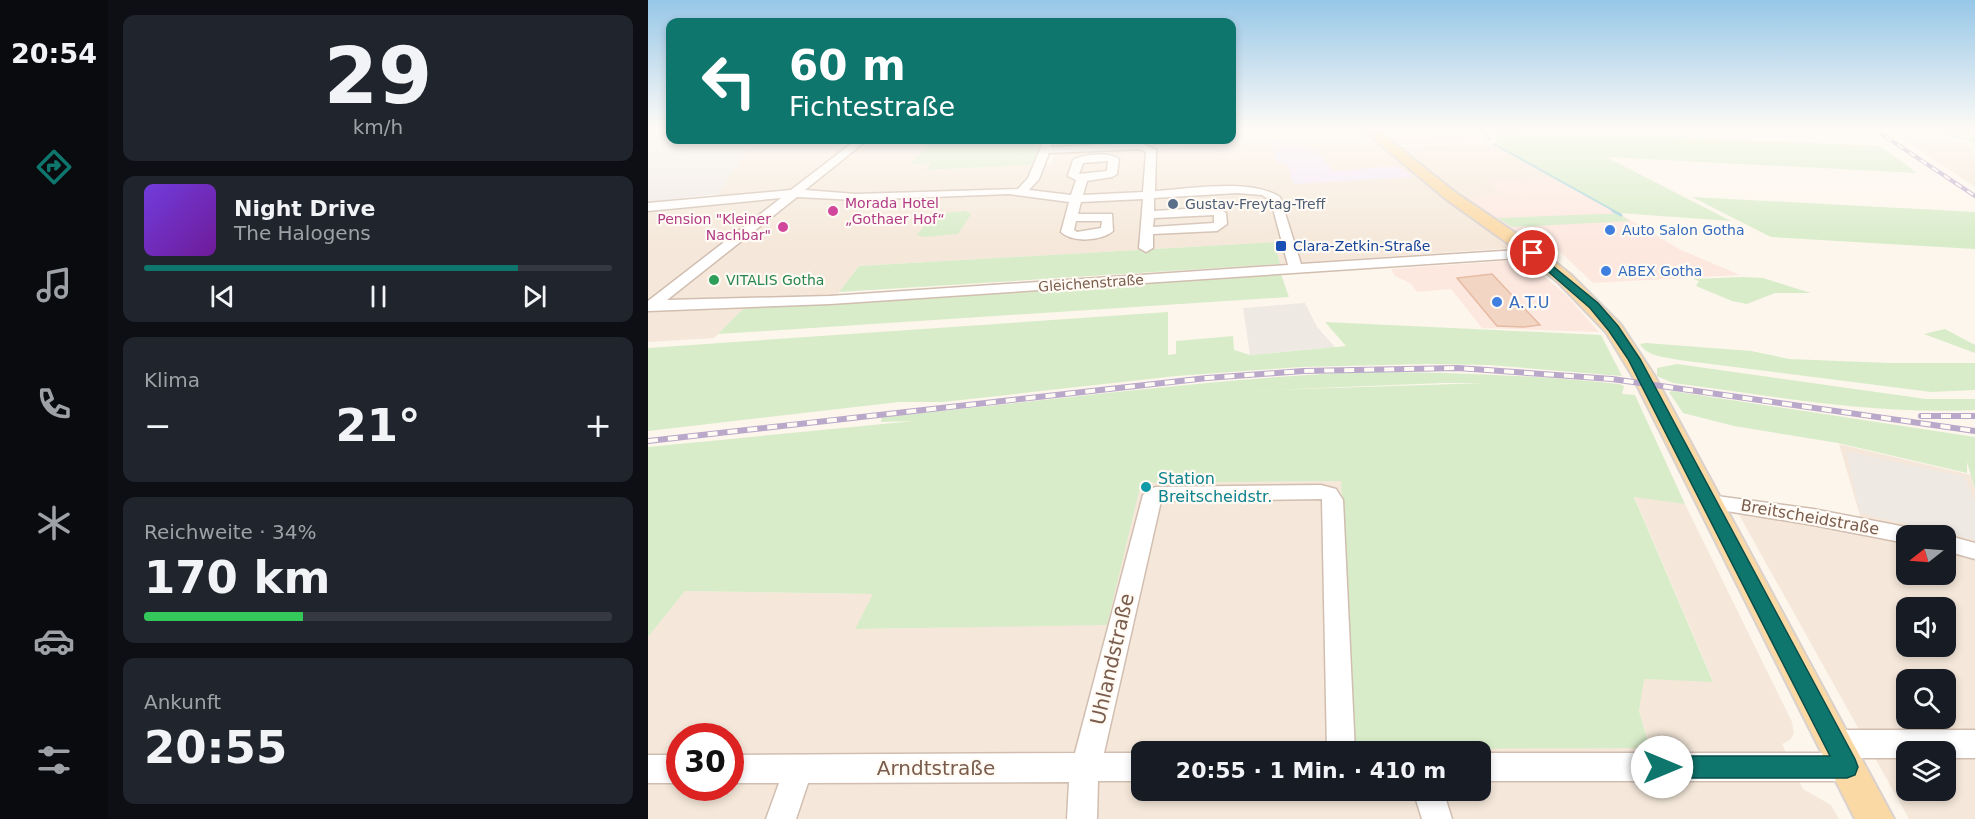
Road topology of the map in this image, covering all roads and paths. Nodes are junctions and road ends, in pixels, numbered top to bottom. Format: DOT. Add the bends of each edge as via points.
graph roads {
  1 [pos="827,167"];
  2 [pos="1038,167"];
  3 [pos="1150,167"];
  4 [pos="1415,167"];
  5 [pos="1082,178"];
  6 [pos="1021,192"];
  7 [pos="794,193"];
  8 [pos="1148,195"];
  9 [pos="1077,199"];
  10 [pos="648,207"];
  11 [pos="1148,214"];
  12 [pos="1070,218"];
  13 [pos="1147,231"];
  14 [pos="1146,248"];
  15 [pos="1533,253"];
  16 [pos="1296,269"];
  17 [pos="649,306"];
  18 [pos="1709,502"];
  19 [pos="1896,533"];
  20 [pos="1956,546"];
  21 [pos="1975,551"];
  22 [pos="1341,741"];
  23 [pos="1975,744"];
  24 [pos="1841,755"];
  25 [pos="1087,767"];
  26 [pos="1131,767"];
  27 [pos="1491,767"];
  28 [pos="799,768"];
  29 [pos="648,769"];
  30 [pos="666,769"];
  31 [pos="744,769"];
  32 [pos="1431,801"];
  33 [pos="782,819"];
  34 [pos="1082,819"];
  35 [pos="1437,819"];
  36 [pos="1875,819"];
  1 -- 7 [label="street"];
  2 -- 6 [label="street"];
  3 -- 8 [label="street"];
  4 -- 15 [label="main road"];
  5 -- 9 [label="street"];
  6 -- 7 [label="street" via="856,197"];
  6 -- 9 [label="street"];
  7 -- 10 [label="street"];
  7 -- 17 [label="street"];
  8 -- 9 [label="street"];
  8 -- 11 [label="street"];
  8 -- 16 [label="street" via="1237,190 1271,195 1277,202"];
  9 -- 12 [label="street"];
  11 -- 13 [label="street"];
  11 -- 13 [label="street" via="1216,211 1220,213 1221,224"];
  13 -- 14 [label="street"];
  15 -- 16 [label="street, Gleichenstraße"];
  15 -- 18 [label="main road" via="1605,317 1634,359"];
  16 -- 17 [label="street, Gleichenstraße" via="830,300"];
  18 -- 19 [label="street, Breitscheidstraße"];
  18 -- 24 [label="main road"];
  20 -- 21 [label="street"];
  22 -- 25 [label="street, Uhlandstraße" via="1333,500 1329,494 1166,492 1150,500"];
  23 -- 24 [label="street"];
  24 -- 27 [label="street"];
  24 -- 36 [label="main road"];
  25 -- 26 [label="street, Arndtstraße"];
  25 -- 28 [label="street, Arndtstraße"];
  25 -- 34 [label="street, Uhlandstraße"];
  28 -- 31 [label="street, Arndtstraße"];
  28 -- 33 [label="street"];
  29 -- 30 [label="street"];
  32 -- 35 [label="street"];
}
